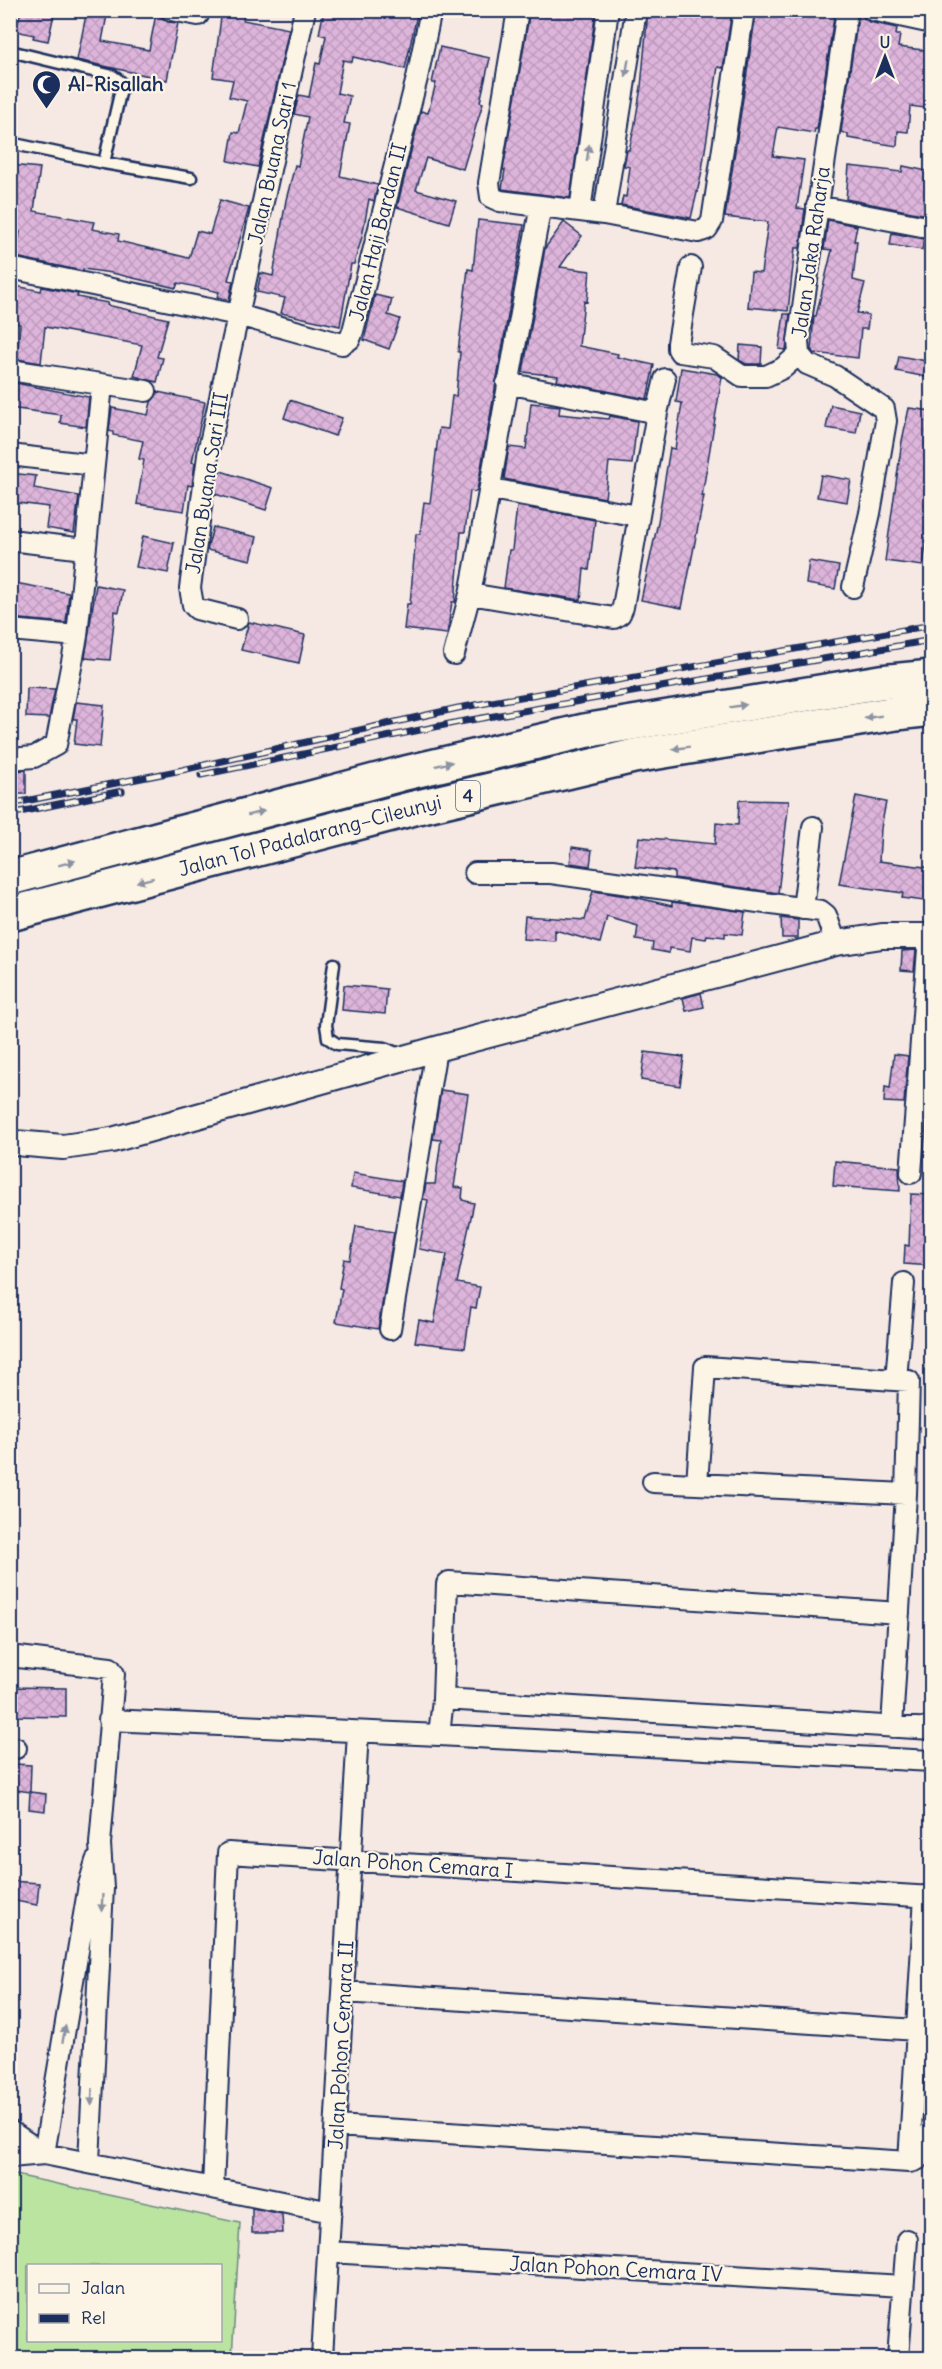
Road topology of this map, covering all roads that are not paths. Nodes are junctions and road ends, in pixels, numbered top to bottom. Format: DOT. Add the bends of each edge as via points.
graph roads {
  1 [pos="171,10"];
  2 [pos="305,10"];
  3 [pos="431,10"];
  4 [pos="518,10"];
  5 [pos="608,10"];
  6 [pos="636,10"];
  7 [pos="744,10"];
  8 [pos="847,10"];
  9 [pos="872,10"];
  10 [pos="198,15"];
  11 [pos="932,23"];
  12 [pos="10,51"];
  13 [pos="10,142"];
  14 [pos="104,163"];
  15 [pos="191,178"];
  16 [pos="541,206"];
  17 [pos="817,206"];
  18 [pos="580,211"];
  19 [pos="604,214"];
  20 [pos="932,228"];
  21 [pos="691,267"];
  22 [pos="10,268"];
  23 [pos="238,315"];
  24 [pos="799,354"];
  25 [pos="10,370"];
  26 [pos="665,380"];
  27 [pos="507,383"];
  28 [pos="102,384"];
  29 [pos="146,391"];
  30 [pos="657,413"];
  31 [pos="10,455"];
  32 [pos="94,465"];
  33 [pos="491,489"];
  34 [pos="638,516"];
  35 [pos="10,540"];
  36 [pos="84,549"];
  37 [pos="853,587"];
  38 [pos="470,594"];
  39 [pos="237,619"];
  40 [pos="10,630"];
  41 [pos="76,636"];
  42 [pos="454,654"];
  43 [pos="932,677"];
  44 [pos="932,709"];
  45 [pos="10,759"];
  46 [pos="813,827"];
  47 [pos="475,873"];
  48 [pos="10,878"];
  49 [pos="803,909"];
  50 [pos="10,914"];
  51 [pos="930,936"];
  52 [pos="836,943"];
  53 [pos="334,964"];
  54 [pos="926,1036"];
  55 [pos="436,1049"];
  56 [pos="407,1058"];
  57 [pos="10,1140"];
  58 [pos="911,1173"];
  59 [pos="904,1283"];
  60 [pos="390,1329"];
  61 [pos="896,1380"];
  62 [pos="653,1482"];
  63 [pos="697,1484"];
  64 [pos="906,1494"];
  65 [pos="899,1613"];
  66 [pos="10,1656"];
  67 [pos="443,1699"];
  68 [pos="109,1720"];
  69 [pos="892,1727"];
  70 [pos="932,1729"];
  71 [pos="358,1732"];
  72 [pos="439,1735"];
  73 [pos="932,1761"];
  74 [pos="100,1844"];
  75 [pos="351,1861"];
  76 [pos="928,1897"];
  77 [pos="344,1992"];
  78 [pos="917,2030"];
  79 [pos="336,2126"];
  80 [pos="932,2126"];
  81 [pos="10,2131"];
  82 [pos="44,2154"];
  83 [pos="10,2157"];
  84 [pos="89,2162"];
  85 [pos="909,2162"];
  86 [pos="213,2187"];
  87 [pos="331,2212"];
  88 [pos="907,2240"];
  89 [pos="328,2252"];
  90 [pos="903,2286"];
  91 [pos="322,2358"];
  92 [pos="898,2358"];
  1 -- 10 [label="street"];
  2 -- 23 [label="street, Jalan Buana Sari 1"];
  3 -- 23 [label="street, Jalan Haji Bardan II" via="350,339 342,344"];
  4 -- 16 [label="street" via="489,192 500,201"];
  18 -- 5 [label="street, one-way"];
  6 -- 19 [label="street, one-way"];
  7 -- 19 [label="street" via="712,221 707,229 698,232"];
  8 -- 17 [label="street, Jalan Jaka Raharja"];
  9 -- 11 [label="street"];
  12 -- 14 [label="lane" via="120,81"];
  13 -- 14 [label="lane"];
  14 -- 15 [label="lane"];
  16 -- 18 [label="street"];
  16 -- 27 [label="street"];
  17 -- 20 [label="street"];
  17 -- 24 [label="street, Jalan Jaka Raharja"];
  18 -- 19 [label="street"];
  21 -- 24 [label="street" via="678,343 680,352 714,357 742,376 766,376"];
  22 -- 23 [label="street, Jalan Haji Bardan II"];
  23 -- 39 [label="street, Jalan Buana Sari III" via="209,448 190,588 197,609"];
  24 -- 37 [label="street, Jalan Jaka Raharja" via="807,364 835,376 885,409 870,513"];
  25 -- 28 [label="street"];
  26 -- 30 [label="street"];
  27 -- 30 [label="street"];
  27 -- 33 [label="street"];
  28 -- 29 [label="street"];
  28 -- 32 [label="street"];
  30 -- 34 [label="street"];
  31 -- 32 [label="street"];
  32 -- 36 [label="street"];
  33 -- 34 [label="street"];
  33 -- 38 [label="street"];
  34 -- 38 [label="street" via="623,607 614,618"];
  35 -- 36 [label="street"];
  36 -- 41 [label="street"];
  38 -- 42 [label="street"];
  40 -- 41 [label="street"];
  41 -- 45 [label="street" via="56,745 34,757"];
  48 -- 43 [label="highway, Jalan Tol Padalarang–Cileunyi / 4, one-way" via="401,774 584,731 880,682"];
  44 -- 50 [label="highway, Jalan Tol Padalarang–Cileunyi / 4, one-way" via="634,756 414,808"];
  46 -- 49 [label="street"];
  47 -- 49 [label="street" via="551,873"];
  49 -- 52 [label="street" via="826,915"];
  51 -- 52 [label="street" via="882,936"];
  51 -- 54 [label="street"];
  52 -- 55 [label="street"];
  53 -- 56 [label="lane" via="326,1025 328,1038 337,1044 385,1048"];
  54 -- 58 [label="street"];
  55 -- 56 [label="street"];
  55 -- 60 [label="street"];
  56 -- 57 [label="street" via="112,1140 63,1147"];
  59 -- 61 [label="street"];
  61 -- 63 [label="street" via="705,1366"];
  61 -- 64 [label="street" via="909,1382"];
  62 -- 63 [label="street"];
  63 -- 64 [label="street"];
  64 -- 65 [label="street"];
  65 -- 67 [label="street" via="449,1582"];
  65 -- 69 [label="street"];
  66 -- 68 [label="street" via="111,1668 114,1674"];
  67 -- 69 [label="street"];
  67 -- 72 [label="street"];
  68 -- 71 [label="street"];
  68 -- 74 [label="street"];
  69 -- 70 [label="street"];
  71 -- 72 [label="street"];
  71 -- 75 [label="street, Jalan Pohon Cemara II"];
  72 -- 73 [label="street"];
  82 -- 74 [label="street, one-way" via="89,1885"];
  74 -- 84 [label="street, one-way" via="103,1888"];
  75 -- 76 [label="street, Jalan Pohon Cemara I"];
  75 -- 77 [label="street, Jalan Pohon Cemara II"];
  75 -- 86 [label="street, Jalan Pohon Cemara I" via="228,1853"];
  76 -- 78 [label="street"];
  77 -- 78 [label="street"];
  77 -- 79 [label="street, Jalan Pohon Cemara II"];
  78 -- 85 [label="street"];
  79 -- 85 [label="street"];
  79 -- 87 [label="street, Jalan Pohon Cemara II"];
  80 -- 85 [label="street" via="923,2157 918,2162"];
  81 -- 82 [label="street"];
  82 -- 83 [label="street"];
  82 -- 84 [label="street"];
  84 -- 86 [label="street"];
  86 -- 87 [label="street"];
  87 -- 89 [label="street, Jalan Pohon Cemara II"];
  88 -- 90 [label="street"];
  89 -- 90 [label="street, Jalan Pohon Cemara IV"];
  89 -- 91 [label="street, Jalan Pohon Cemara II"];
  90 -- 92 [label="street"];
}
